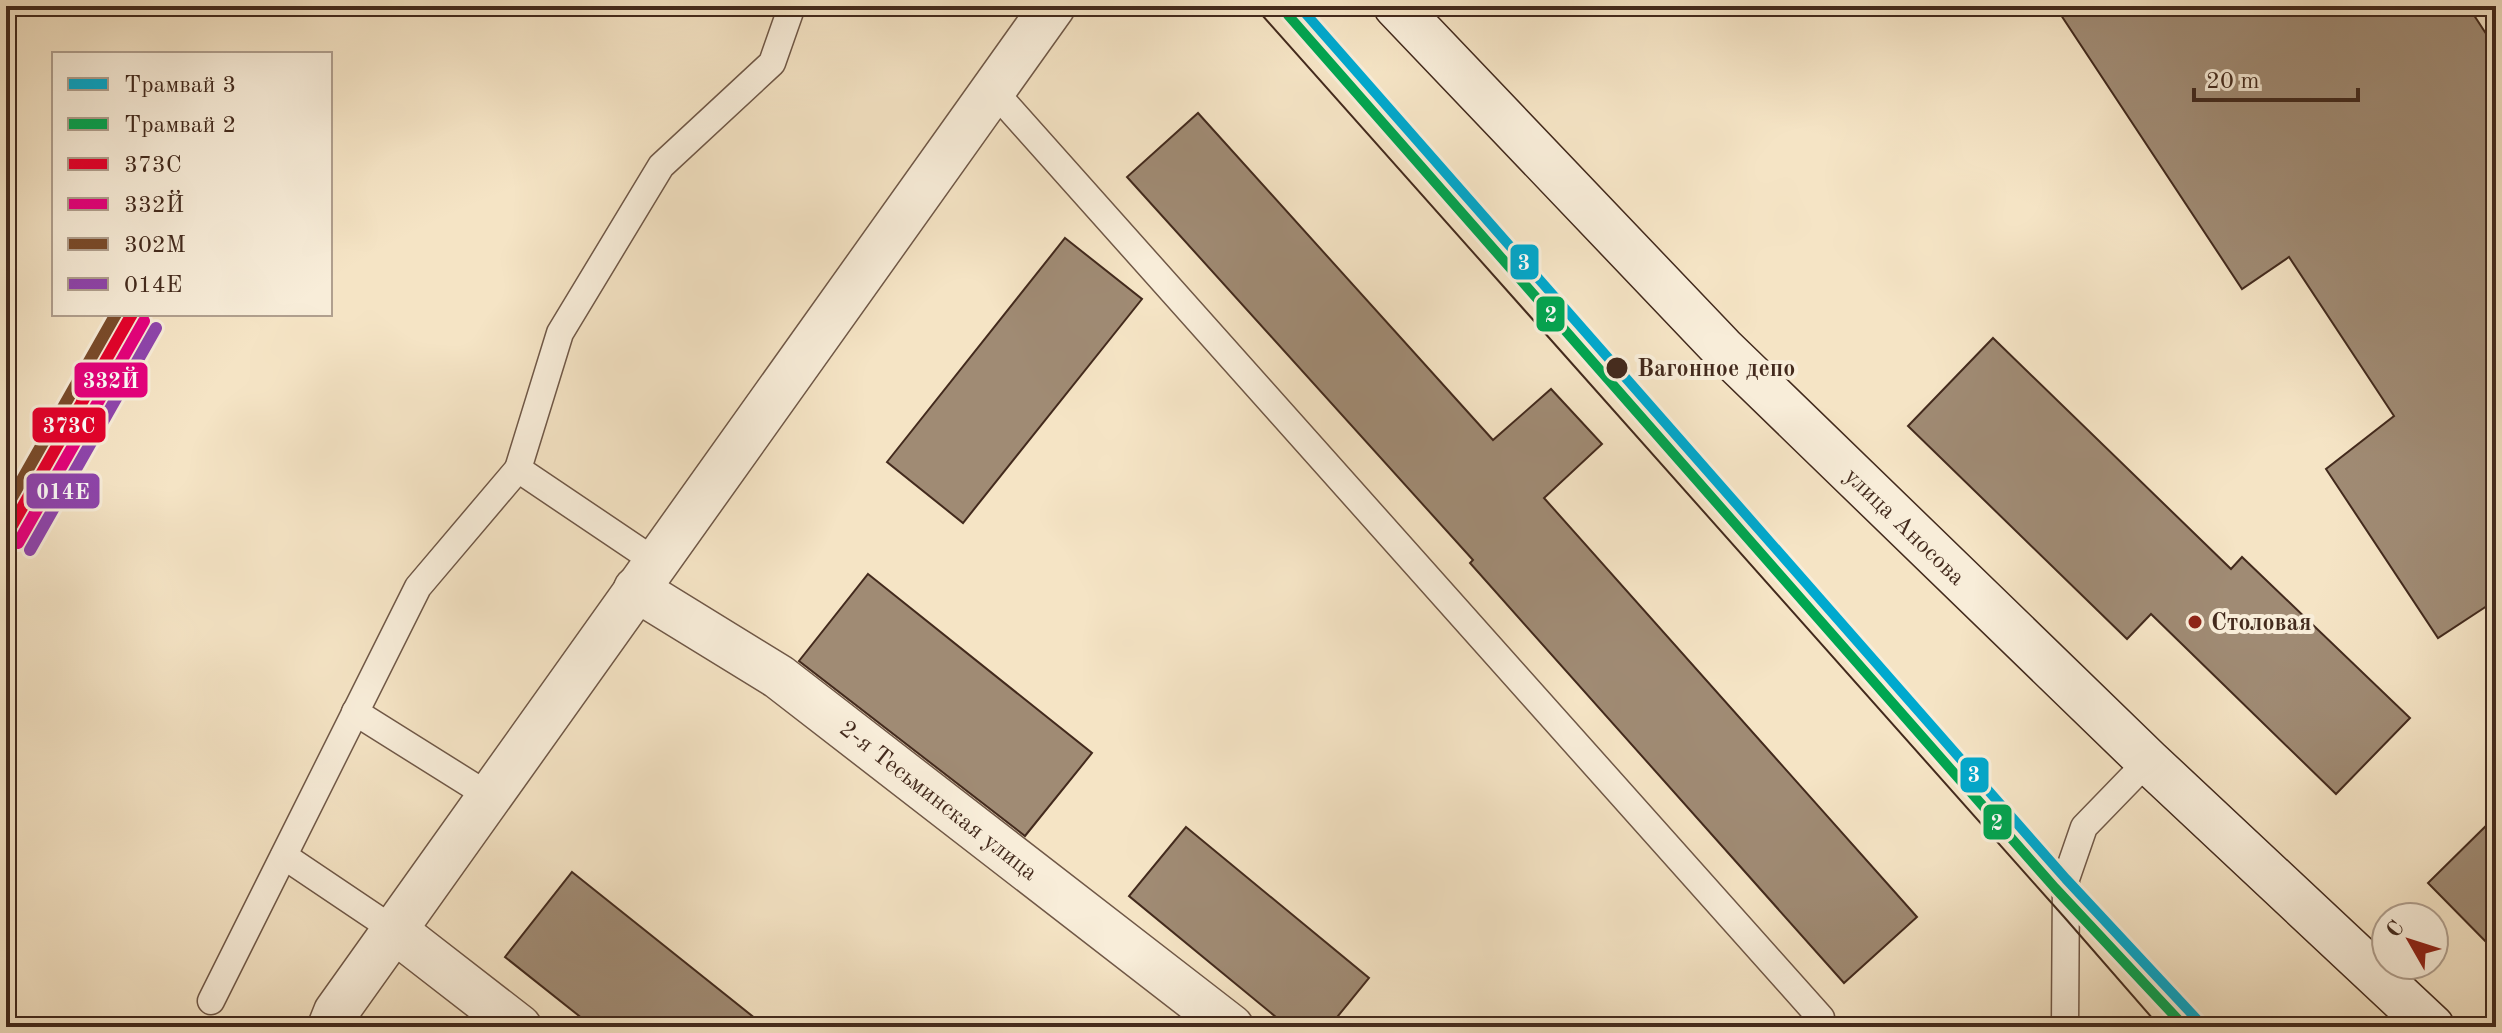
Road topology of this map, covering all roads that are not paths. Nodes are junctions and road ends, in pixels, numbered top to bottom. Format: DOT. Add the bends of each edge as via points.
graph roads {
  1 [pos="792,6"];
  2 [pos="1053,6"];
  3 [pos="1396,6"];
  4 [pos="992,89"];
  5 [pos="518,469"];
  6 [pos="646,576"];
  7 [pos="355,712"];
  8 [pos="2148,761"];
  9 [pos="489,796"];
  10 [pos="284,856"];
  11 [pos="394,930"];
  12 [pos="211,1001"];
  13 [pos="1821,1018"];
  14 [pos="331,1022"];
  15 [pos="519,1027"];
  16 [pos="1231,1027"];
  17 [pos="2065,1027"];
  18 [pos="2432,1027"];
  1 -- 5 [label="lane" via="772,63 661,166 560,333"];
  2 -- 4 [label="street"];
  3 -- 8 [label="street, улица Аносова" via="1722,348"];
  4 -- 6 [label="street"];
  4 -- 13 [label="lane"];
  5 -- 6 [label="lane"];
  5 -- 7 [label="lane" via="418,587"];
  6 -- 9 [label="street"];
  6 -- 16 [label="street, 2-я Тесьминская улица"];
  7 -- 9 [label="lane"];
  7 -- 10 [label="lane"];
  8 -- 17 [label="lane" via="2084,827 2066,879"];
  8 -- 18 [label="street, улица Аносова"];
  9 -- 11 [label="street"];
  10 -- 11 [label="lane"];
  10 -- 12 [label="lane"];
  11 -- 14 [label="street"];
  11 -- 15 [label="street"];
}
